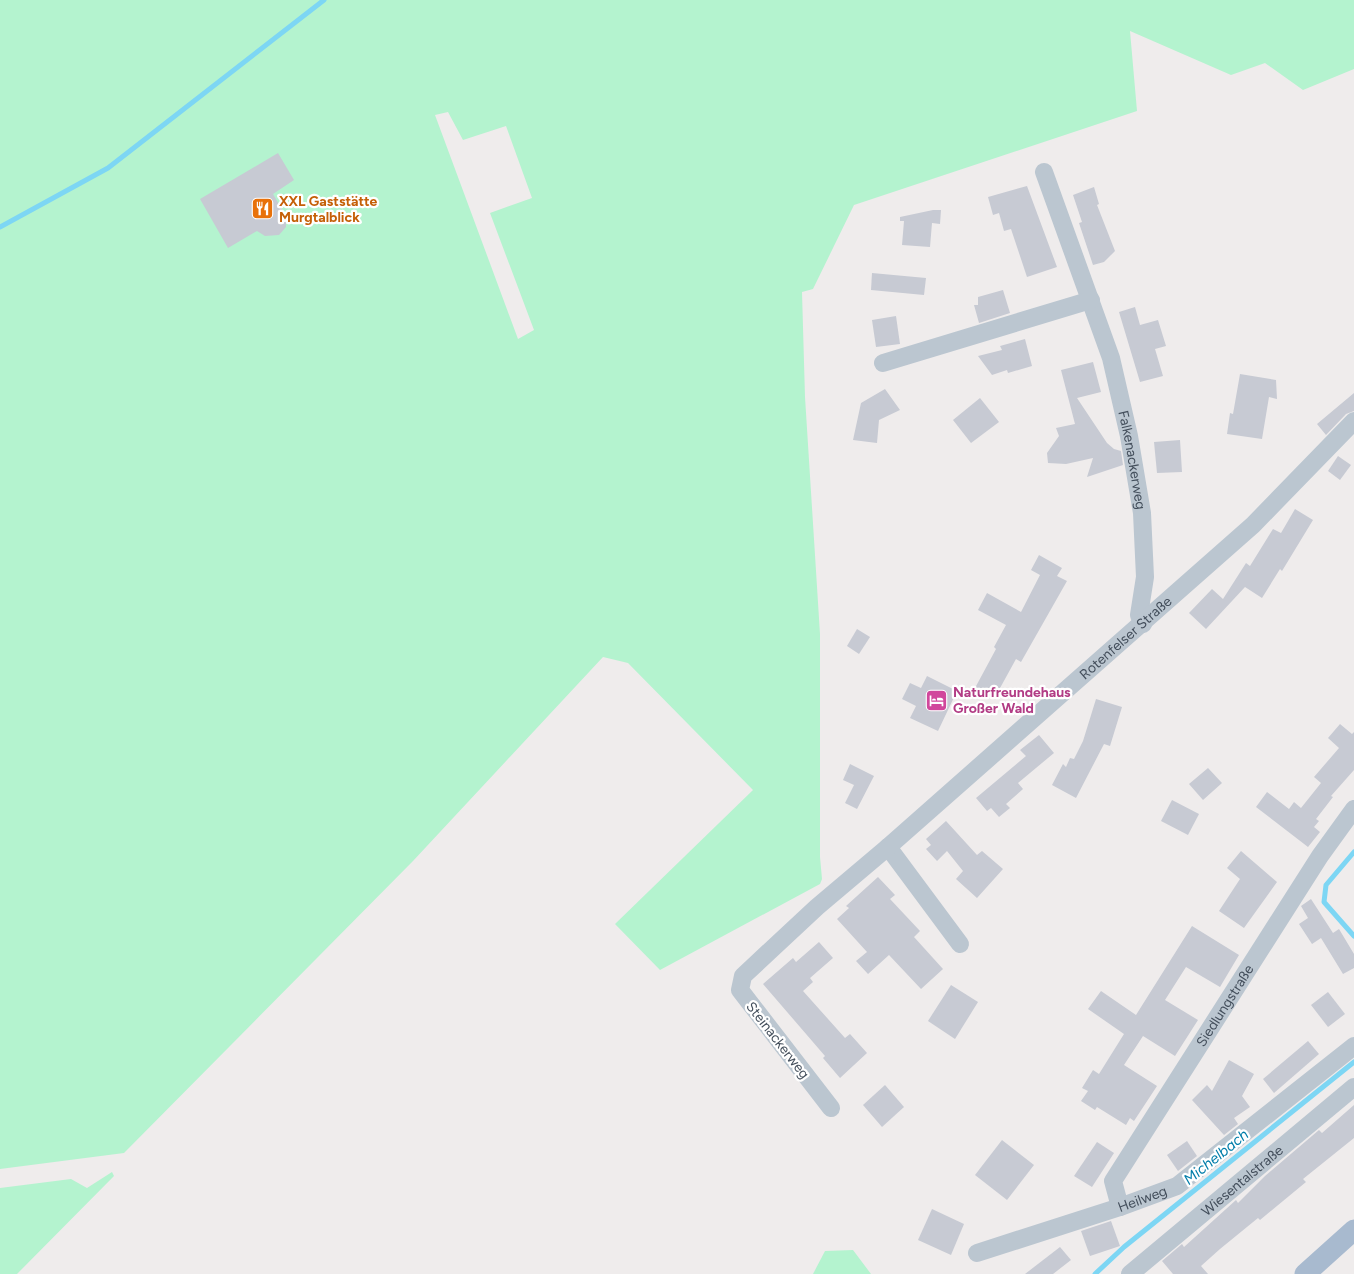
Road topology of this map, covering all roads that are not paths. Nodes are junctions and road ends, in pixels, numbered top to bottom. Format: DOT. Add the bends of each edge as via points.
graph roads {
  1 [pos="1044,172"];
  2 [pos="1091,300"];
  3 [pos="883,363"];
  4 [pos="1354,420"];
  5 [pos="1143,624"];
  6 [pos="1354,808"];
  7 [pos="888,847"];
  8 [pos="838,888"];
  9 [pos="960,944"];
  10 [pos="1354,1046"];
  11 [pos="1354,1087"];
  12 [pos="831,1108"];
  13 [pos="1120,1207"];
  14 [pos="1354,1230"];
  15 [pos="977,1253"];
  16 [pos="1130,1274"];
  17 [pos="1305,1274"];
  1 -- 2 [label="street, Falkenackerweg"];
  2 -- 3 [label="street"];
  2 -- 5 [label="street, Falkenackerweg" via="1113,368 1142,513 1144,577 1139,615"];
  4 -- 5 [label="street, Rotenfelser Straße" via="1252,525"];
  5 -- 7 [label="street, Rotenfelser Straße"];
  6 -- 13 [label="street, Siedlungstraße" via="1320,856 1113,1181"];
  7 -- 8 [label="street, Rotenfelser Straße"];
  7 -- 9 [label="street"];
  8 -- 12 [label="street, Steinackerweg" via="742,976 740,990"];
  10 -- 13 [label="street, Heilweg" via="1177,1186"];
  11 -- 16 [label="street, Wiesentalstraße"];
  13 -- 15 [label="street, Heilweg"];
  14 -- 17 [label="main road"];
}
